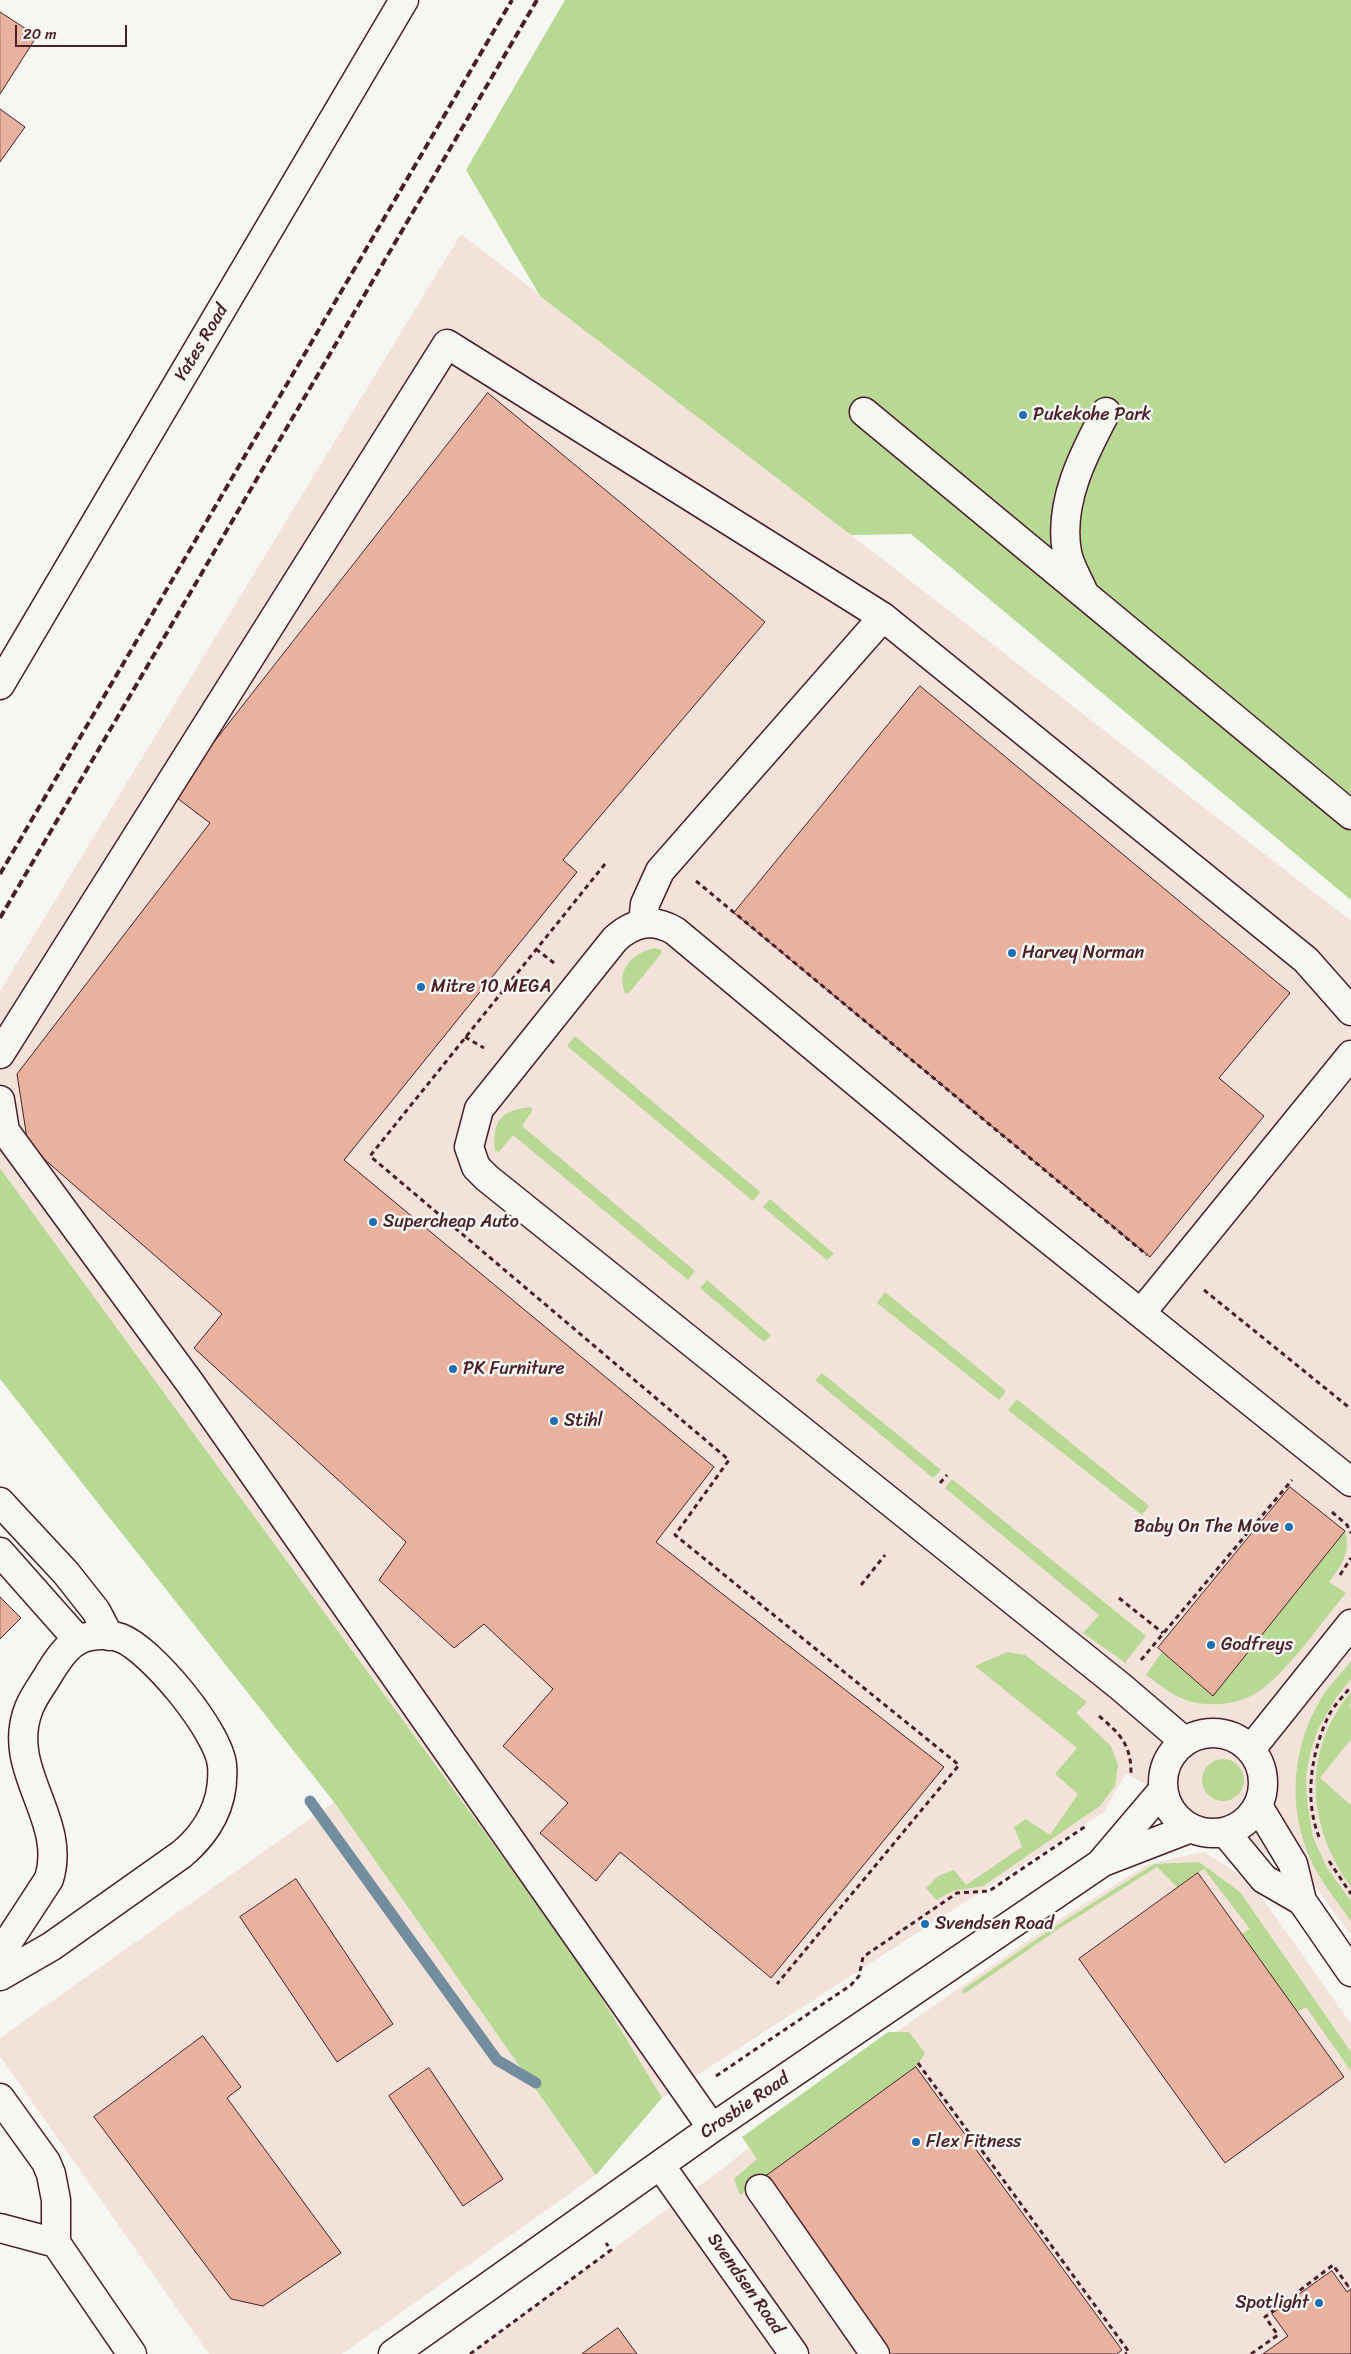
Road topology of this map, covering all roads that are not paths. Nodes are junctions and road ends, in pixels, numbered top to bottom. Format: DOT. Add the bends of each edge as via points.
graph roads {
  1 [pos="404,0"];
  2 [pos="864,412"];
  3 [pos="1106,412"];
  4 [pos="1084,595"];
  5 [pos="883,617"];
  6 [pos="0,685"];
  7 [pos="1351,815"];
  8 [pos="643,923"];
  9 [pos="1351,1011"];
  10 [pos="0,1054"];
  11 [pos="1351,1055"];
  12 [pos="0,1100"];
  13 [pos="1141,1313"];
  14 [pos="1351,1482"];
  15 [pos="0,1502"];
  16 [pos="0,1552"];
  17 [pos="1351,1624"];
  18 [pos="109,1636"];
  19 [pos="78,1640"];
  20 [pos="1184,1741"];
  21 [pos="1251,1749"];
  22 [pos="1162,1791"];
  23 [pos="1258,1806"];
  24 [pos="1191,1828"];
  25 [pos="1225,1832"];
  26 [pos="1100,1864"];
  27 [pos="1302,1901"];
  28 [pos="0,1954"];
  29 [pos="1351,1972"];
  30 [pos="0,1976"];
  31 [pos="0,2098"];
  32 [pos="712,2128"];
  33 [pos="660,2165"];
  34 [pos="760,2189"];
  35 [pos="0,2228"];
  36 [pos="56,2243"];
  37 [pos="132,2354"];
  38 [pos="393,2354"];
  39 [pos="794,2354"];
  40 [pos="875,2354"];
  1 -- 6 [label="street, Yates Road"];
  2 -- 4 [label="street"];
  3 -- 4 [label="street" via="1081,460 1067,509 1067,552"];
  4 -- 7 [label="street"];
  5 -- 8 [label="street" via="660,872 645,904"];
  5 -- 9 [label="street" via="1306,960"];
  5 -- 10 [label="street" via="447,344"];
  8 -- 13 [label="street" via="662,924 675,931 951,1161"];
  8 -- 20 [label="street" via="625,930 615,939 479,1109 469,1147 476,1167"];
  11 -- 13 [label="street"];
  12 -- 32 [label="street" via="5,1131 190,1383"];
  13 -- 14 [label="street"];
  15 -- 18 [label="street" via="66,1573 96,1611"];
  16 -- 19 [label="street"];
  17 -- 21 [label="street"];
  18 -- 19 [label="street" via="97,1635"];
  18 -- 30 [label="street" via="121,1638 148,1655 211,1733 222,1763 217,1809 198,1840 182,1854 52,1946"];
  19 -- 28 [label="street" via="59,1657 29,1708 23,1742 25,1760 52,1837 53,1866 49,1879"];
  20 -- 21 [label="street" via="1197,1734 1218,1733"];
  20 -- 22 [label="street" via="1166,1763"];
  21 -- 23 [label="street" via="1263,1776"];
  22 -- 24 [label="street" via="1178,1819"];
  22 -- 26 [label="street, Crosbie Road"];
  23 -- 25 [label="street" via="1238,1827"];
  23 -- 27 [label="street" via="1293,1864"];
  24 -- 25 [label="street" via="1208,1833"];
  24 -- 26 [label="street, Crosbie Road"];
  25 -- 27 [label="street" via="1264,1879"];
  26 -- 32 [label="street, Crosbie Road"];
  27 -- 29 [label="street"];
  31 -- 36 [label="street" via="46,2162 51,2174 56,2200"];
  32 -- 33 [label="street, Crosbie Road"];
  33 -- 38 [label="street, Crosbie Road"];
  33 -- 39 [label="street, Svendsen Road"];
  34 -- 40 [label="street"];
  35 -- 36 [label="street"];
  36 -- 37 [label="street"];
}
